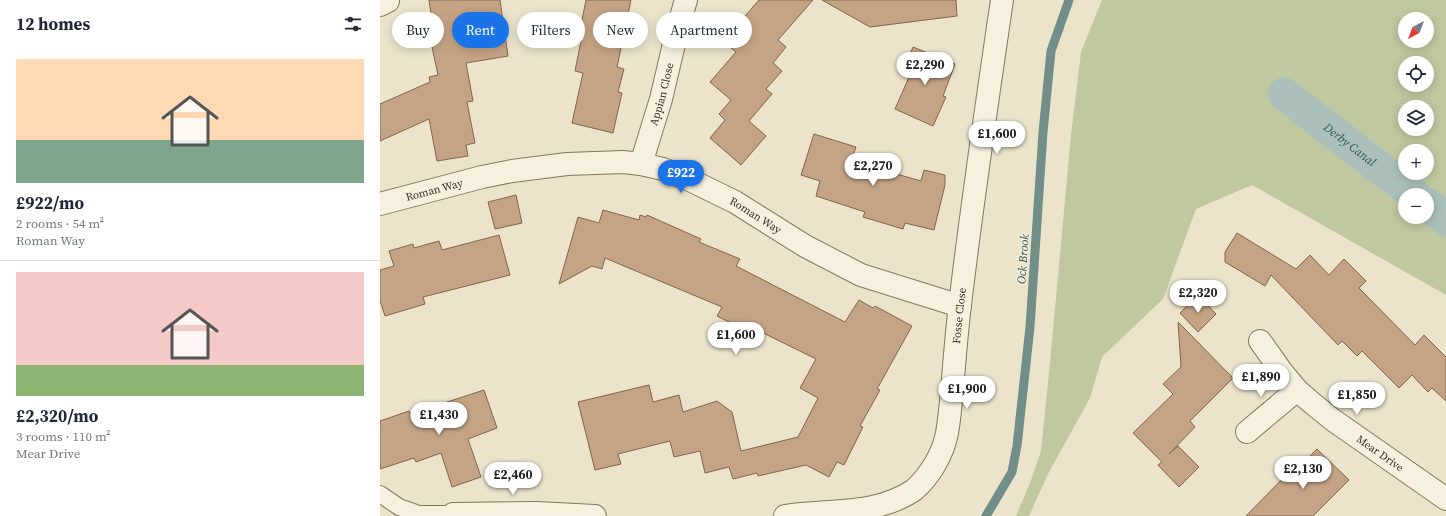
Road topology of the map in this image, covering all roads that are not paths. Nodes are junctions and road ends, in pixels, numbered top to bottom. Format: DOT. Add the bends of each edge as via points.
graph roads {
  1 [pos="686,0"];
  2 [pos="1002,0"];
  3 [pos="641,164"];
  4 [pos="380,204"];
  5 [pos="960,306"];
  6 [pos="1260,341"];
  7 [pos="1297,390"];
  8 [pos="1247,432"];
  9 [pos="380,494"];
  10 [pos="1446,499"];
  11 [pos="453,514"];
  12 [pos="537,515"];
  13 [pos="595,516"];
  14 [pos="785,516"];
  1 -- 3 [label="street, Appian Close" via="661,99"];
  2 -- 5 [label="street, Fosse Close"];
  3 -- 4 [label="street, Roman Way" via="567,164 512,171"];
  3 -- 5 [label="street, Roman Way" via="662,169 722,195 806,246 861,275"];
  5 -- 14 [label="street, Fosse Close" via="947,433 940,455 926,477 902,498 868,511"];
  6 -- 7 [label="street, Mear Drive"];
  7 -- 8 [label="street"];
  7 -- 10 [label="street, Mear Drive" via="1333,420"];
  9 -- 11 [label="lane" via="399,507 419,514"];
  11 -- 12 [label="street"];
  12 -- 13 [label="street"];
}
